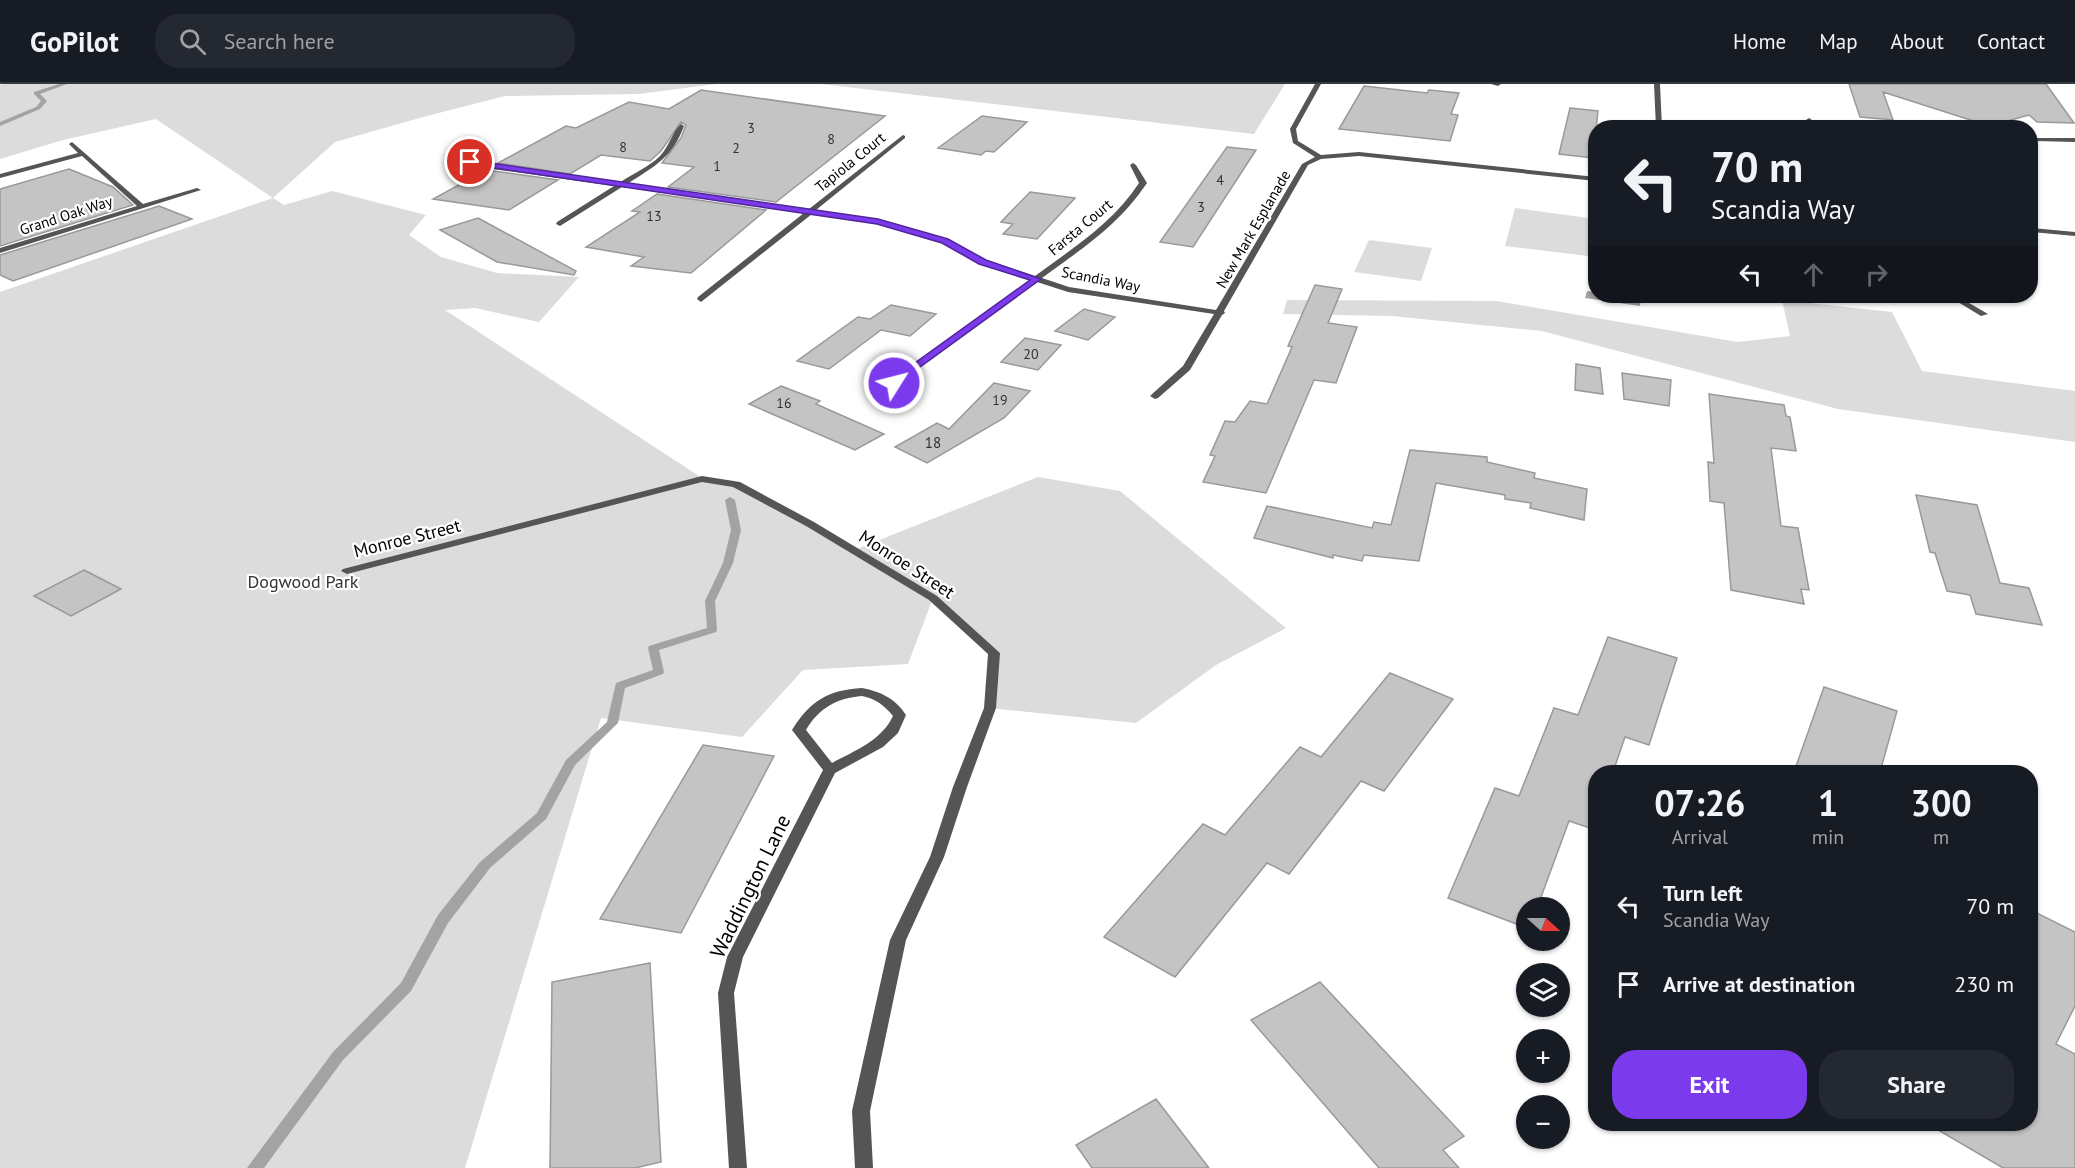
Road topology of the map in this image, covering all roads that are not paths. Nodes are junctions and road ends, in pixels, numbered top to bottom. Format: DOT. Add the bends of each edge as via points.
graph roads {
  1 [pos="1318,84"];
  2 [pos="1657,84"];
  3 [pos="1659,120"];
  4 [pos="681,126"];
  5 [pos="903,136"];
  6 [pos="2038,140"];
  7 [pos="2075,140"];
  8 [pos="72,144"];
  9 [pos="454,152"];
  10 [pos="83,154"];
  11 [pos="1320,157"];
  12 [pos="1133,165"];
  13 [pos="0,176"];
  14 [pos="1588,178"];
  15 [pos="621,185"];
  16 [pos="197,190"];
  17 [pos="141,206"];
  18 [pos="810,212"];
  19 [pos="560,224"];
  20 [pos="2038,231"];
  21 [pos="2075,234"];
  22 [pos="0,251"];
  23 [pos="1037,279"];
  24 [pos="701,299"];
  25 [pos="1964,303"];
  26 [pos="1221,312"];
  27 [pos="1984,314"];
  28 [pos="894,383"];
  29 [pos="1155,396"];
  30 [pos="347,572"];
  31 [pos="830,770"];
  32 [pos="738,1168"];
  33 [pos="864,1168"];
  1 -- 11 [label="street" via="1293,129 1295,142"];
  2 -- 3 [label="street"];
  4 -- 15 [label="street" via="662,158"];
  5 -- 18 [label="street, Tapiola Court"];
  6 -- 7 [label="street"];
  8 -- 10 [label="street, Grand Oak Way"];
  9 -- 15 [label="street, Scandia Way" via="486,166"];
  10 -- 13 [label="street"];
  10 -- 17 [label="street, Grand Oak Way"];
  11 -- 14 [label="street" via="1359,153"];
  11 -- 26 [label="street, New Mark Esplanade" via="1305,164"];
  12 -- 23 [label="street, Farsta Court" via="1143,183 1129,204 1104,229"];
  15 -- 18 [label="street, Scandia Way"];
  15 -- 19 [label="street"];
  16 -- 17 [label="street, Grand Oak Way"];
  17 -- 22 [label="street, Grand Oak Way"];
  18 -- 23 [label="street, Scandia Way" via="912,229 945,241 982,262"];
  18 -- 24 [label="street, Tapiola Court"];
  20 -- 21 [label="street"];
  23 -- 26 [label="street, Scandia Way" via="1106,296"];
  23 -- 28 [label="street, Farsta Court"];
  25 -- 27 [label="street"];
  26 -- 29 [label="street, New Mark Esplanade" via="1187,368"];
  30 -- 33 [label="street, Monroe Street" via="702,478 736,484 810,524 933,598 994,653 990,708 938,857 898,940 861,1111"];
  31 -- 31 [label="street" via="879,744 893,730 900,715 893,704 878,695 855,692 833,696 805,716 799,730"];
  31 -- 32 [label="street, Waddington Lane" via="735,957 726,993"];
}
